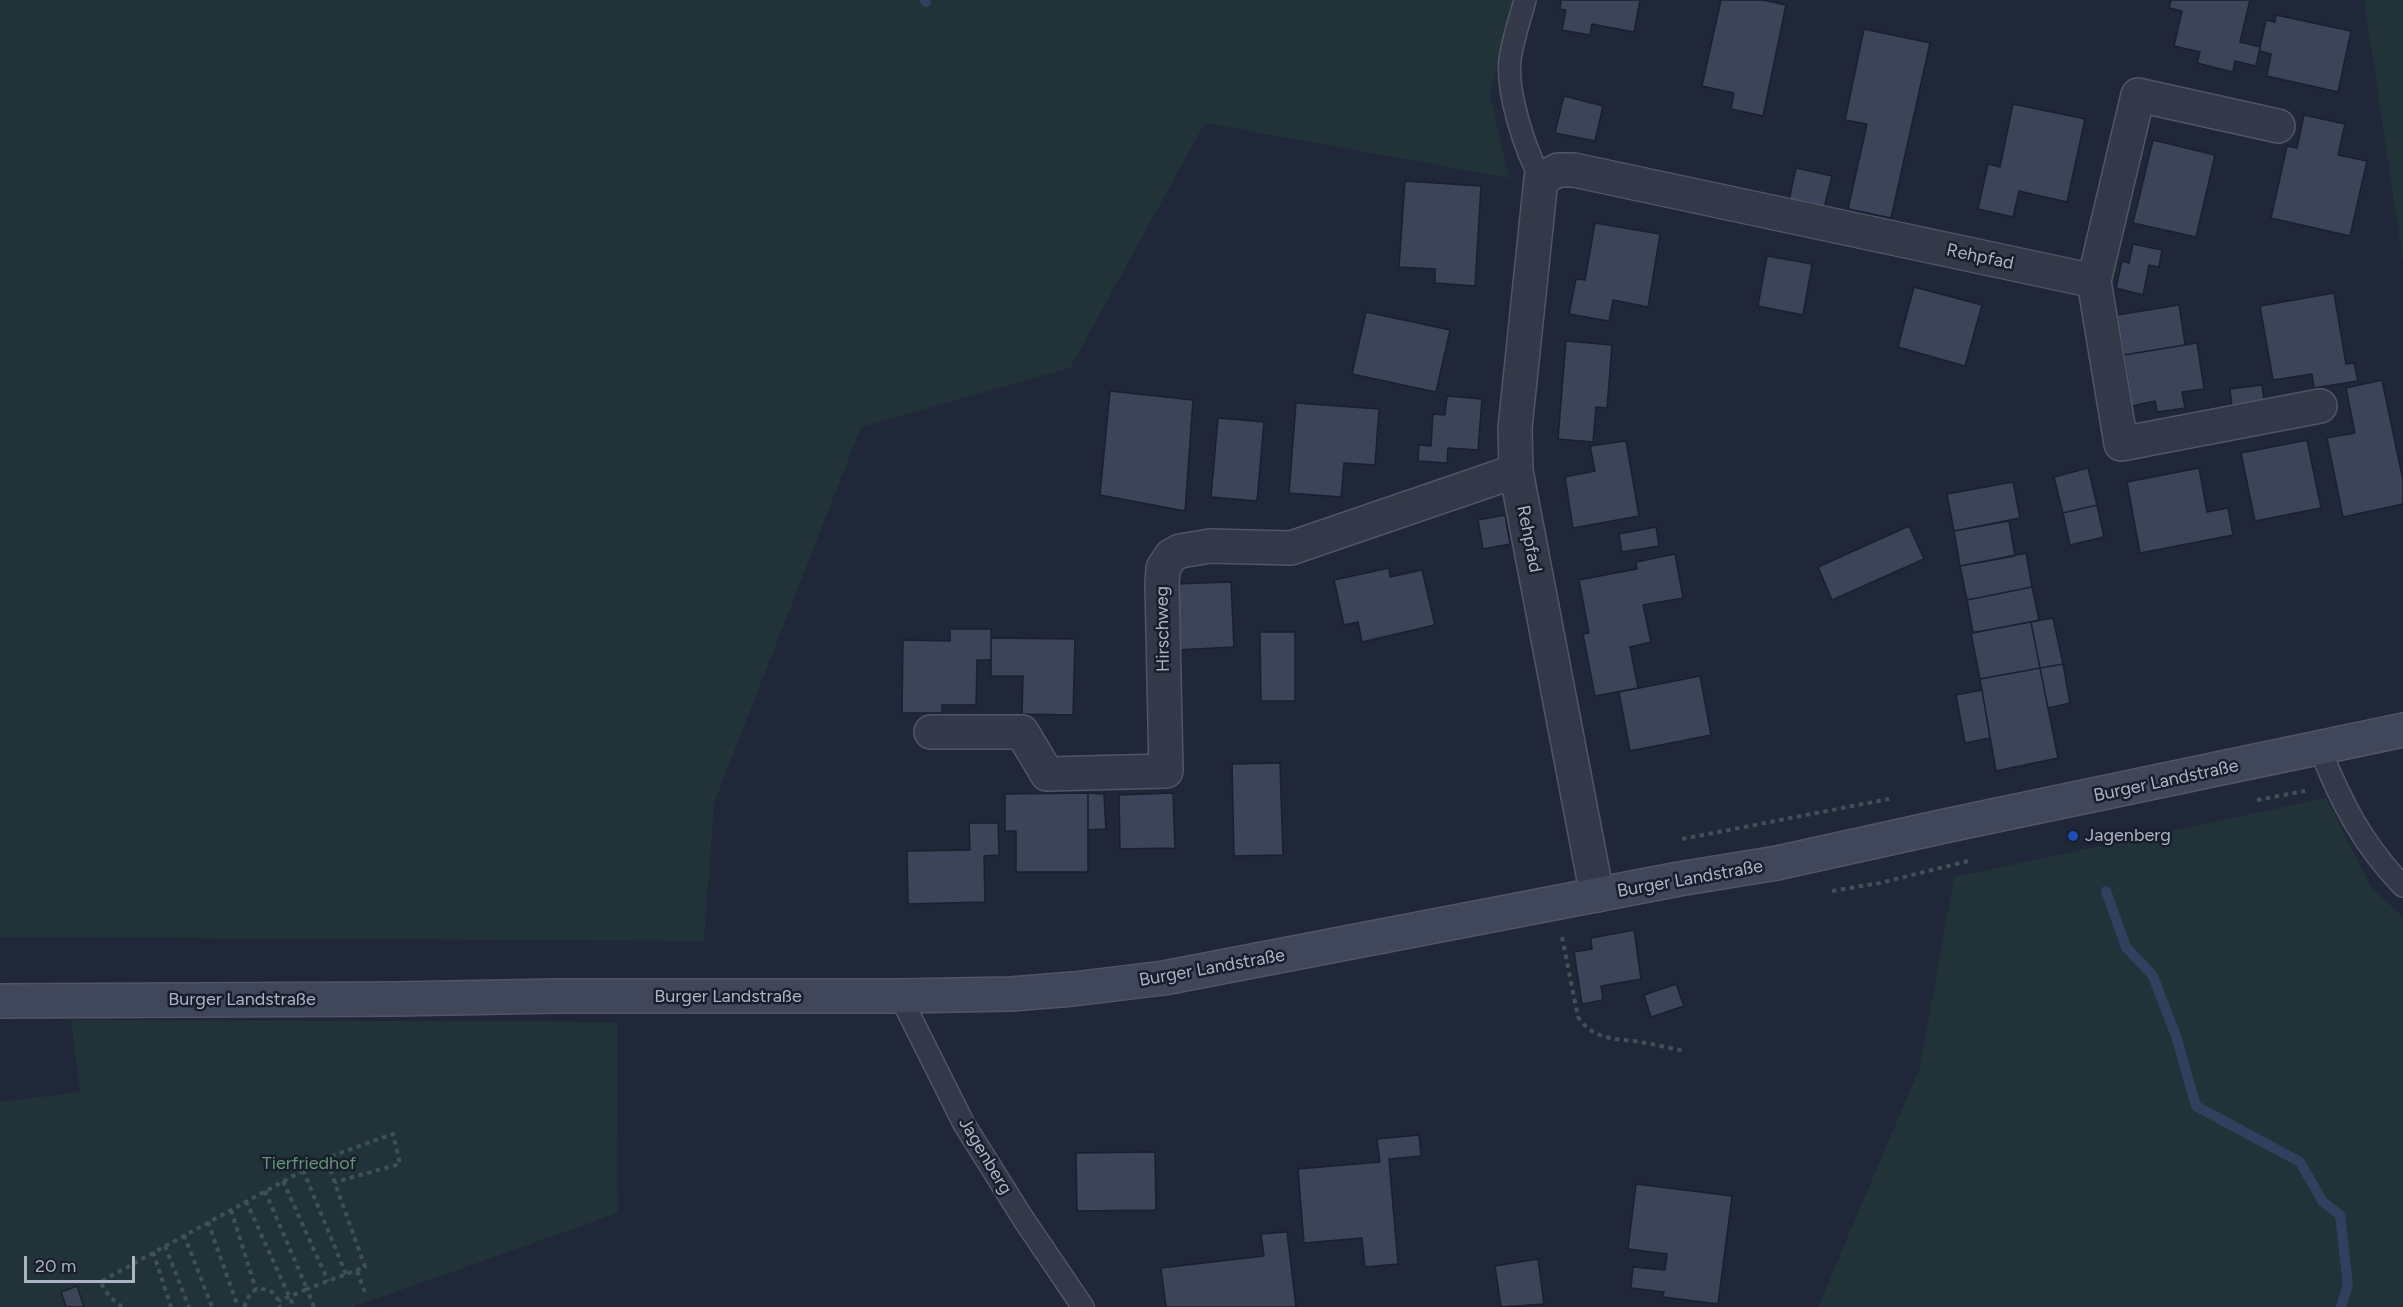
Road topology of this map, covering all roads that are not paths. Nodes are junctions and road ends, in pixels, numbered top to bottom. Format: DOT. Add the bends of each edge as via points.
graph roads {
  1 [pos="1524,0"];
  2 [pos="2278,126"];
  3 [pos="1541,179"];
  4 [pos="2094,281"];
  5 [pos="2320,406"];
  6 [pos="1516,471"];
  7 [pos="2403,730"];
  8 [pos="931,732"];
  9 [pos="2320,749"];
  10 [pos="2403,886"];
  11 [pos="1597,895"];
  12 [pos="900,996"];
  13 [pos="0,1001"];
  14 [pos="1083,1307"];
  1 -- 3 [label="lane" via="1509,75 1531,161"];
  2 -- 4 [label="street" via="2138,95"];
  3 -- 4 [label="street, Rehpfad" via="1558,170 1574,170"];
  3 -- 6 [label="street, Rehpfad" via="1515,428"];
  4 -- 5 [label="street" via="2121,444"];
  6 -- 8 [label="street, Hirschweg" via="1292,548 1210,546 1171,556 1163,568 1162,584 1166,771 1047,774 1022,732"];
  6 -- 11 [label="street, Rehpfad"];
  7 -- 9 [label="main road, Burger Landstraße"];
  9 -- 10 [label="lane" via="2344,806 2384,867"];
  9 -- 11 [label="main road, Burger Landstraße" via="1778,863"];
  11 -- 12 [label="main road, Burger Landstraße" via="1164,978 1011,994"];
  12 -- 13 [label="main road, Burger Landstraße"];
  12 -- 14 [label="lane, Jagenberg" via="964,1124"];
}
